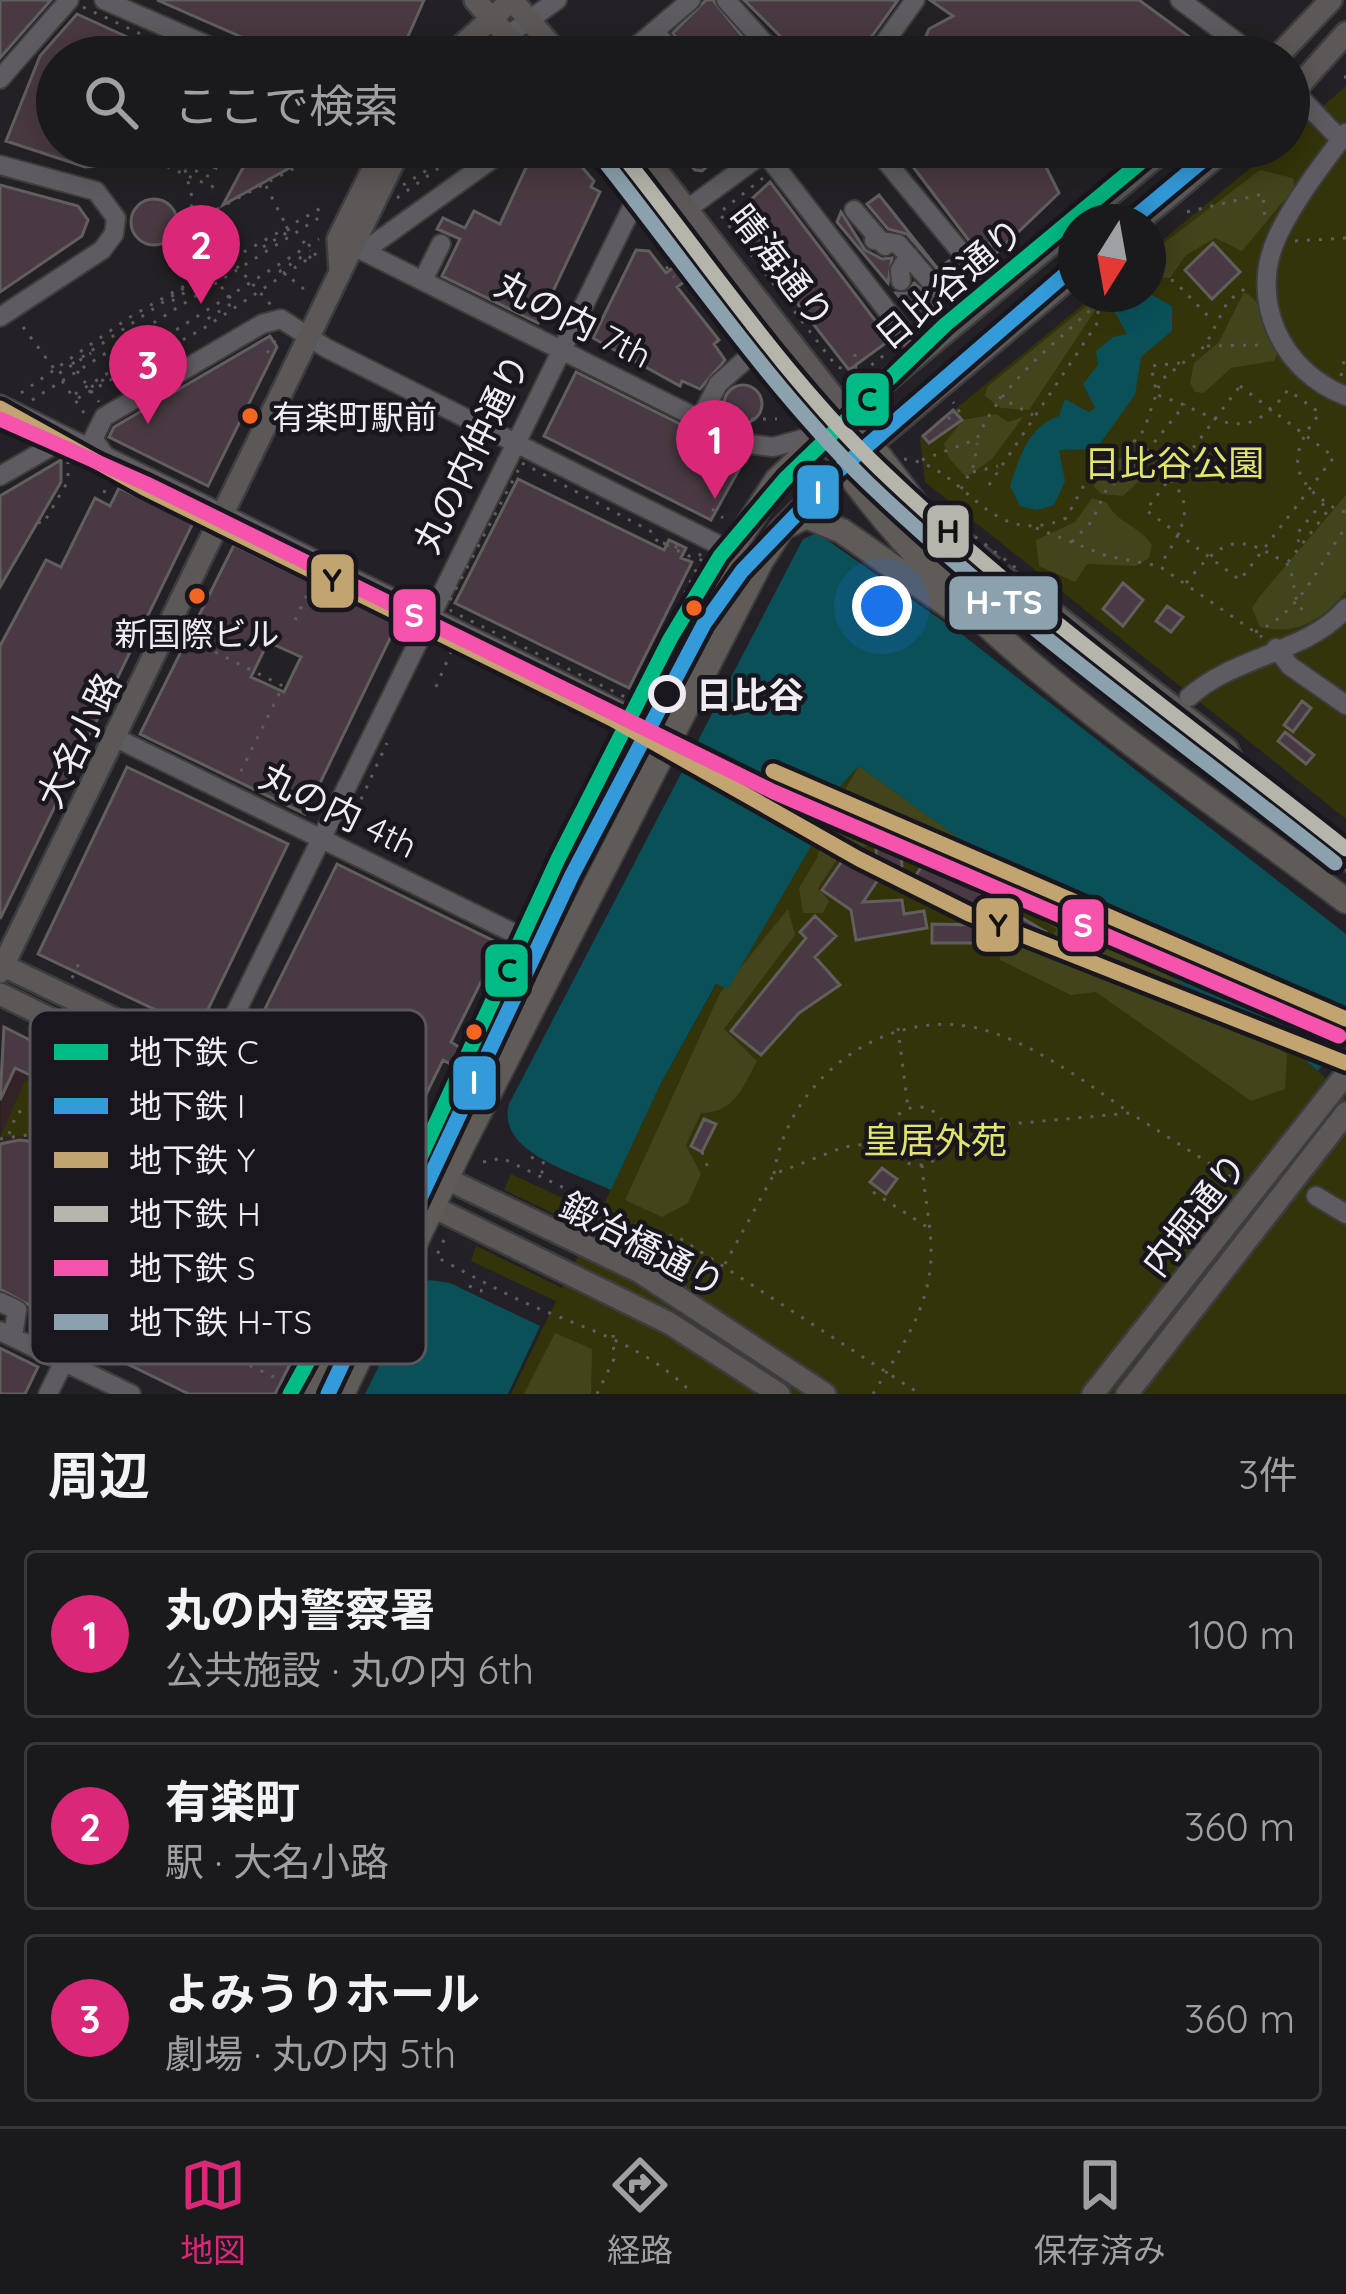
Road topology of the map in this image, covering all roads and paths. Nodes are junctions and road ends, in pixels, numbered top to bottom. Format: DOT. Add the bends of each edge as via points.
graph roads {
  1 [pos="69,0"];
  2 [pos="104,0"];
  3 [pos="512,0"];
  4 [pos="556,0"];
  5 [pos="691,0"];
  6 [pos="726,0"];
  7 [pos="915,0"];
  8 [pos="1180,0"];
  9 [pos="1331,0"];
  10 [pos="78,1"];
  11 [pos="483,8"];
  12 [pos="529,20"];
  13 [pos="654,31"];
  14 [pos="1346,33"];
  15 [pos="507,35"];
  16 [pos="38,36"];
  17 [pos="142,36"];
  18 [pos="186,36"];
  19 [pos="464,36"];
  20 [pos="543,36"];
  21 [pos="648,36"];
  22 [pos="658,36"];
  23 [pos="757,36"];
  24 [pos="889,36"];
  25 [pos="1229,36"];
  26 [pos="1296,36"];
  27 [pos="36,38"];
  28 [pos="1310,72"];
  29 [pos="0,80"];
  30 [pos="1310,108"];
  31 [pos="1343,137"];
  32 [pos="0,165"];
  33 [pos="171,168"];
  34 [pos="185,168"];
  35 [pos="189,168"];
  36 [pos="295,168"];
  37 [pos="374,168"];
  38 [pos="390,168"];
  39 [pos="398,168"];
  40 [pos="435,168"];
  41 [pos="435,168"];
  42 [pos="475,168"];
  43 [pos="621,168"];
  44 [pos="747,168"];
  45 [pos="755,168"];
  46 [pos="776,168"];
  47 [pos="891,168"];
  48 [pos="1143,168"];
  49 [pos="1203,168"];
  50 [pos="658,170"];
  51 [pos="188,175"];
  52 [pos="215,179"];
  53 [pos="265,184"];
  54 [pos="638,188"];
  55 [pos="218,189"];
  56 [pos="382,199"];
  57 [pos="390,203"];
  58 [pos="1100,204"];
  59 [pos="1160,204"];
  60 [pos="690,207"];
  61 [pos="321,208"];
  62 [pos="854,209"];
  63 [pos="1186,212"];
  64 [pos="325,214"];
  65 [pos="206,215"];
  66 [pos="197,220"];
  67 [pos="667,224"];
  68 [pos="290,228"];
  69 [pos="184,230"];
  70 [pos="328,233"];
  71 [pos="1058,237"];
  72 [pos="1278,238"];
  73 [pos="1346,238"];
  74 [pos="874,240"];
  75 [pos="441,244"];
  76 [pos="262,246"];
  77 [pos="350,246"];
  78 [pos="979,252"];
  79 [pos="205,253"];
  80 [pos="308,254"];
  81 [pos="909,256"];
  82 [pos="672,258"];
  83 [pos="316,262"];
  84 [pos="340,271"];
  85 [pos="280,272"];
  86 [pos="210,274"];
  87 [pos="981,276"];
  88 [pos="674,277"];
  89 [pos="1166,279"];
  90 [pos="423,280"];
  91 [pos="902,281"];
  92 [pos="1269,283"];
  93 [pos="197,285"];
  94 [pos="1058,288"];
  95 [pos="304,290"];
  96 [pos="168,295"];
  97 [pos="174,304"];
  98 [pos="935,304"];
  99 [pos="272,307"];
  100 [pos="1089,312"];
  101 [pos="1098,312"];
  102 [pos="0,317"];
  103 [pos="1214,322"];
  104 [pos="201,323"];
  105 [pos="23,327"];
  106 [pos="278,338"];
  107 [pos="308,338"];
  108 [pos="762,345"];
  109 [pos="1282,345"];
  110 [pos="87,346"];
  111 [pos="1205,346"];
  112 [pos="910,347"];
  113 [pos="559,349"];
  114 [pos="267,353"];
  115 [pos="855,354"];
  116 [pos="93,356"];
  117 [pos="1345,356"];
  118 [pos="1184,362"];
  119 [pos="72,364"];
  120 [pos="856,373"];
  121 [pos="58,374"];
  122 [pos="110,376"];
  123 [pos="89,388"];
  124 [pos="1338,393"];
  125 [pos="1157,395"];
  126 [pos="77,396"];
  127 [pos="96,398"];
  128 [pos="999,398"];
  129 [pos="953,402"];
  130 [pos="12,403"];
  131 [pos="1185,403"];
  132 [pos="1272,411"];
  133 [pos="84,413"];
  134 [pos="848,414"];
  135 [pos="1034,416"];
  136 [pos="752,418"];
  137 [pos="948,418"];
  138 [pos="700,419"];
  139 [pos="777,419"];
  140 [pos="1215,419"];
  141 [pos="1144,430"];
  142 [pos="825,432"];
  143 [pos="1304,434"];
  144 [pos="977,439"];
  145 [pos="1155,440"];
  146 [pos="513,443"];
  147 [pos="869,446"];
  148 [pos="67,447"];
  149 [pos="1144,456"];
  150 [pos="902,459"];
  151 [pos="921,461"];
  152 [pos="108,466"];
  153 [pos="1001,466"];
  154 [pos="844,467"];
  155 [pos="971,472"];
  156 [pos="0,476"];
  157 [pos="1171,477"];
  158 [pos="543,478"];
  159 [pos="989,485"];
  160 [pos="1309,489"];
  161 [pos="959,490"];
  162 [pos="104,493"];
  163 [pos="1331,506"];
  164 [pos="712,509"];
  165 [pos="1346,512"];
  166 [pos="225,515"];
  167 [pos="723,518"];
  168 [pos="38,523"];
  169 [pos="1346,527"];
  170 [pos="1035,528"];
  171 [pos="781,530"];
  172 [pos="1180,535"];
  173 [pos="663,543"];
  174 [pos="1070,544"];
  175 [pos="1300,546"];
  176 [pos="680,548"];
  177 [pos="1264,549"];
  178 [pos="731,551"];
  179 [pos="1208,556"];
  180 [pos="1287,564"];
  181 [pos="1160,566"];
  182 [pos="315,578"];
  183 [pos="1185,584"];
  184 [pos="1029,594"];
  185 [pos="450,600"];
  186 [pos="1297,604"];
  187 [pos="1346,608"];
  188 [pos="430,614"];
  189 [pos="295,620"];
  190 [pos="1318,629"];
  191 [pos="1254,632"];
  192 [pos="181,635"];
  193 [pos="999,638"];
  194 [pos="453,647"];
  195 [pos="1276,648"];
  196 [pos="436,688"];
  197 [pos="1189,697"];
  198 [pos="1346,705"];
  199 [pos="646,723"];
  200 [pos="116,738"];
  201 [pos="1242,781"];
  202 [pos="230,794"];
  203 [pos="320,838"];
  204 [pos="1346,859"];
  205 [pos="1346,901"];
  206 [pos="532,942"];
  207 [pos="81,959"];
  208 [pos="1,967"];
  209 [pos="72,978"];
  210 [pos="0,994"];
  211 [pos="32,1010"];
  212 [pos="91,1010"];
  213 [pos="236,1010"];
  214 [pos="898,1030"];
  215 [pos="1342,1080"];
  216 [pos="30,1108"];
  217 [pos="908,1108"];
  218 [pos="1130,1113"];
  219 [pos="1346,1113"];
  220 [pos="947,1130"];
  221 [pos="30,1132"];
  222 [pos="8,1136"];
  223 [pos="0,1139"];
  224 [pos="890,1141"];
  225 [pos="703,1152"];
  226 [pos="426,1156"];
  227 [pos="531,1157"];
  228 [pos="483,1162"];
  229 [pos="922,1165"];
  230 [pos="426,1171"];
  231 [pos="710,1173"];
  232 [pos="774,1174"];
  233 [pos="540,1175"];
  234 [pos="446,1181"];
  235 [pos="1235,1188"];
  236 [pos="873,1192"];
  237 [pos="1316,1196"];
  238 [pos="426,1204"];
  239 [pos="435,1208"];
  240 [pos="1346,1214"];
  241 [pos="426,1226"];
  242 [pos="928,1227"];
  243 [pos="444,1240"];
  244 [pos="725,1264"];
  245 [pos="486,1282"];
  246 [pos="469,1286"];
  247 [pos="0,1302"];
  248 [pos="6,1334"];
  249 [pos="613,1335"];
  250 [pos="63,1364"];
  251 [pos="70,1364"];
  252 [pos="245,1364"];
  253 [pos="358,1364"];
  254 [pos="886,1372"];
  255 [pos="298,1389"];
  256 [pos="48,1394"];
  257 [pos="131,1394"];
  258 [pos="343,1394"];
  259 [pos="597,1394"];
  260 [pos="693,1394"];
  261 [pos="779,1394"];
  262 [pos="825,1394"];
  263 [pos="873,1394"];
  264 [pos="920,1394"];
  265 [pos="1093,1394"];
  266 [pos="1127,1394"];
  1 -- 16 [label="street"];
  2 -- 18 [label="street"];
  3 -- 11 [label="main road"];
  3 -- 12 [label="main road"];
  4 -- 12 [label="street"];
  5 -- 13 [label="street"];
  6 -- 23 [label="street"];
  7 -- 24 [label="street"];
  8 -- 25 [label="street"];
  9 -- 26 [label="main road"];
  10 -- 17 [label="path"];
  11 -- 15 [label="main road"];
  11 -- 19 [label="main road"];
  12 -- 15 [label="street"];
  12 -- 20 [label="main road"];
  13 -- 21 [label="street"];
  13 -- 22 [label="street"];
  14 -- 28 [label="main road"];
  27 -- 29 [label="street"];
  30 -- 31 [label="street"];
  31 -- 72 [label="street"];
  32 -- 102 [label="street" via="96,191 116,218 102,250"];
  33 -- 51 [label="path"];
  34 -- 51 [label="path"];
  35 -- 52 [label="path"];
  36 -- 53 [label="path"];
  37 -- 84 [label="main road" via="338,239"];
  38 -- 77 [label="main road, 大名小路"];
  39 -- 77 [label="main road"];
  40 -- 56 [label="path"];
  41 -- 57 [label="path"];
  42 -- 77 [label="street"];
  43 -- 54 [label="main road, 晴海通り"];
  44 -- 60 [label="street"];
  45 -- 120 [label="path" via="718,213 837,367"];
  46 -- 112 [label="street"];
  47 -- 87 [label="street"];
  48 -- 58 [label="main road, 日比谷通り"];
  49 -- 59 [label="main road"];
  50 -- 54 [label="street"];
  50 -- 60 [label="main road, 晴海通り"];
  51 -- 55 [label="path"];
  51 -- 69 [label="path" via="193,201"];
  53 -- 65 [label="path"];
  53 -- 68 [label="path"];
  54 -- 67 [label="main road, 晴海通り"];
  54 -- 113 [label="street, 丸の内仲通り"];
  60 -- 67 [label="street"];
  60 -- 134 [label="main road, 晴海通り"];
  61 -- 76 [label="path"];
  62 -- 98 [label="street"];
  63 -- 72 [label="path" via="1263,194 1264,218"];
  64 -- 76 [label="path"];
  66 -- 99 [label="path"];
  67 -- 108 [label="main road, 晴海通り"];
  68 -- 76 [label="path"];
  68 -- 80 [label="path"];
  70 -- 85 [label="path"];
  71 -- 112 [label="main road, 日比谷通り"];
  72 -- 73 [label="path"];
  72 -- 92 [label="street"];
  74 -- 81 [label="street" via="898,244"];
  75 -- 90 [label="street"];
  76 -- 96 [label="path"];
  76 -- 97 [label="path"];
  77 -- 84 [label="main road, 大名小路"];
  77 -- 85 [label="path"];
  77 -- 90 [label="street, 丸の内 7th"];
  78 -- 81 [label="street" via="937,289"];
  79 -- 86 [label="path" via="197,258"];
  80 -- 83 [label="path"];
  80 -- 85 [label="path"];
  81 -- 91 [label="street"];
  82 -- 88 [label="path" via="664,264"];
  84 -- 107 [label="main road, 大名小路"];
  85 -- 95 [label="path"];
  85 -- 104 [label="path"];
  85 -- 104 [label="path"];
  86 -- 93 [label="path"];
  86 -- 104 [label="path" via="238,299"];
  89 -- 103 [label="path"];
  90 -- 113 [label="street, 丸の内 7th"];
  92 -- 103 [label="path" via="1247,286"];
  92 -- 109 [label="street"];
  93 -- 97 [label="path"];
  93 -- 119 [label="path"];
  94 -- 147 [label="main road, 日比谷通り"];
  96 -- 97 [label="path"];
  96 -- 110 [label="path"];
  97 -- 116 [label="path"];
  100 -- 128 [label="path"];
  101 -- 135 [label="path"];
  103 -- 111 [label="path"];
  104 -- 122 [label="path"];
  104 -- 122 [label="path"];
  105 -- 121 [label="path"];
  106 -- 114 [label="path"];
  107 -- 146 [label="street"];
  107 -- 152 [label="street" via="273,318 104,417 93,439"];
  107 -- 166 [label="main road, 大名小路"];
  108 -- 138 [label="street"];
  108 -- 142 [label="main road, 晴海通り"];
  109 -- 111 [label="path"];
  109 -- 124 [label="street" via="1305,374"];
  110 -- 116 [label="path"];
  110 -- 130 [label="path"];
  111 -- 118 [label="path"];
  112 -- 120 [label="path"];
  112 -- 134 [label="main road, 日比谷通り"];
  113 -- 138 [label="street, 丸の内 7th"];
  113 -- 146 [label="street, 丸の内仲通り"];
  115 -- 120 [label="path"];
  116 -- 119 [label="path"];
  116 -- 130 [label="path"];
  117 -- 124 [label="path"];
  118 -- 125 [label="path" via="1161,380"];
  118 -- 125 [label="path" via="1151,366"];
  119 -- 121 [label="path"];
  119 -- 123 [label="path"];
  121 -- 133 [label="path"];
  122 -- 123 [label="path"];
  122 -- 126 [label="path"];
  123 -- 127 [label="path"];
  125 -- 131 [label="path"];
  125 -- 141 [label="path"];
  128 -- 135 [label="path"];
  128 -- 144 [label="path"];
  129 -- 137 [label="path" via="960,410"];
  130 -- 148 [label="street"];
  131 -- 140 [label="path"];
  131 -- 145 [label="path"];
  132 -- 140 [label="path" via="1245,425"];
  132 -- 140 [label="path" via="1240,386"];
  132 -- 143 [label="path"];
  132 -- 143 [label="path" via="1288,390 1320,413"];
  134 -- 142 [label="highway, 日比谷通り"];
  134 -- 147 [label="highway, 晴海通り"];
  135 -- 153 [label="path"];
  136 -- 139 [label="path"];
  138 -- 142 [label="street, 丸の内 7th" via="760,448"];
  140 -- 157 [label="path"];
  141 -- 145 [label="path"];
  141 -- 170 [label="path" via="1096,465 1066,518"];
  142 -- 154 [label="main road, 晴海通り"];
  142 -- 178 [label="highway, 日比谷通り" via="777,480"];
  143 -- 160 [label="path" via="1297,466"];
  143 -- 160 [label="path" via="1334,457"];
  144 -- 151 [label="path"];
  144 -- 155 [label="path"];
  145 -- 149 [label="path"];
  146 -- 178 [label="street"];
  146 -- 188 [label="street, 丸の内仲通り"];
  147 -- 154 [label="main road, 日比谷通り"];
  147 -- 201 [label="highway, 晴海通り" via="948,546 991,585"];
  148 -- 152 [label="street"];
  148 -- 156 [label="street"];
  148 -- 168 [label="path" via="68,481"];
  149 -- 157 [label="path"];
  149 -- 174 [label="path" via="1107,488"];
  150 -- 151 [label="path"];
  151 -- 161 [label="path"];
  152 -- 162 [label="path"];
  152 -- 166 [label="street"];
  153 -- 155 [label="path"];
  153 -- 159 [label="path"];
  154 -- 171 [label="highway, 日比谷通り"];
  154 -- 193 [label="highway, 晴海通り" via="891,531"];
  155 -- 161 [label="path"];
  157 -- 172 [label="path" via="1185,505"];
  157 -- 172 [label="path" via="1146,510"];
  158 -- 173 [label="path"];
  160 -- 163 [label="path"];
  160 -- 177 [label="path"];
  161 -- 170 [label="path" via="1003,520"];
  163 -- 165 [label="path"];
  163 -- 175 [label="path"];
  163 -- 175 [label="path" via="1321,504 1296,535"];
  164 -- 167 [label="path"];
  166 -- 188 [label="street"];
  166 -- 200 [label="main road, 大名小路"];
  169 -- 186 [label="path"];
  170 -- 174 [label="path"];
  171 -- 193 [label="highway" via="806,517 830,524"];
  171 -- 234 [label="highway, 日比谷通り"];
  172 -- 179 [label="path"];
  172 -- 181 [label="path"];
  173 -- 176 [label="path"];
  173 -- 185 [label="path" via="693,558 704,553 703,564 633,701 451,611"];
  174 -- 181 [label="path"];
  175 -- 180 [label="path"];
  177 -- 179 [label="path" via="1239,542"];
  177 -- 179 [label="path" via="1240,580"];
  177 -- 180 [label="path"];
  178 -- 199 [label="highway, 日比谷通り"];
  179 -- 183 [label="path"];
  180 -- 186 [label="path"];
  181 -- 183 [label="path"];
  182 -- 189 [label="path"];
  183 -- 191 [label="path"];
  184 -- 201 [label="main road" via="1227,749"];
  186 -- 190 [label="path"];
  186 -- 191 [label="path"];
  187 -- 190 [label="street"];
  188 -- 199 [label="street"];
  188 -- 203 [label="street, 丸の内仲通り"];
  190 -- 195 [label="street"];
  191 -- 195 [label="path"];
  192 -- 202 [label="path" via="283,686"];
  193 -- 205 [label="highway, 晴海通り"];
  194 -- 196 [label="path"];
  195 -- 197 [label="street"];
  195 -- 198 [label="street"];
  199 -- 206 [label="highway, 日比谷通り"];
  200 -- 202 [label="street, 丸の内 4th"];
  200 -- 208 [label="main road, 大名小路"];
  201 -- 204 [label="highway, 晴海通り"];
  202 -- 203 [label="street, 丸の内 4th"];
  203 -- 206 [label="street, 丸の内 4th"];
  203 -- 213 [label="street, 丸の内仲通り"];
  206 -- 226 [label="highway, 日比谷通り"];
  207 -- 209 [label="path"];
  208 -- 212 [label="main road, 鍛冶橋通り"];
  210 -- 211 [label="main road, 鍛冶橋通り"];
  214 -- 217 [label="path"];
  214 -- 218 [label="path" via="933,1025 997,1034"];
  214 -- 232 [label="path" via="855,1050 813,1088 782,1139"];
  215 -- 265 [label="main road, 内堀通り"];
  216 -- 222 [label="path" via="17,1113"];
  217 -- 220 [label="path" via="931,1109"];
  217 -- 224 [label="path" via="894,1118"];
  218 -- 220 [label="path"];
  218 -- 235 [label="path" via="1234,1179"];
  219 -- 266 [label="main road, 内堀通り"];
  220 -- 229 [label="path" via="940,1156"];
  221 -- 222 [label="path"];
  222 -- 223 [label="path"];
  224 -- 229 [label="path" via="902,1161"];
  224 -- 232 [label="path" via="844,1147"];
  225 -- 231 [label="path"];
  227 -- 233 [label="path" via="546,1164"];
  228 -- 233 [label="path" via="502,1158"];
  229 -- 242 [label="path"];
  230 -- 234 [label="main road, 鍛冶橋通り"];
  232 -- 244 [label="path"];
  233 -- 244 [label="path"];
  234 -- 239 [label="highway, 日比谷通り"];
  234 -- 262 [label="main road, 鍛冶橋通り" via="640,1272"];
  236 -- 242 [label="path"];
  237 -- 240 [label="street"];
  238 -- 239 [label="main road, 鍛冶橋通り"];
  239 -- 241 [label="highway, 日比谷通り"];
  239 -- 261 [label="main road, 鍛冶橋通り" via="695,1337"];
  242 -- 254 [label="path" via="924,1298"];
  243 -- 245 [label="path" via="436,1257"];
  244 -- 254 [label="path"];
  245 -- 246 [label="path" via="481,1291"];
  245 -- 249 [label="path"];
  247 -- 248 [label="street" via="17,1310"];
  249 -- 259 [label="path" via="614,1359"];
  249 -- 260 [label="path"];
  250 -- 256 [label="street, 丸の内仲通り"];
  251 -- 257 [label="street"];
  252 -- 255 [label="path"];
  253 -- 258 [label="highway, 日比谷通り"];
  254 -- 263 [label="path"];
  254 -- 264 [label="path"];
}
